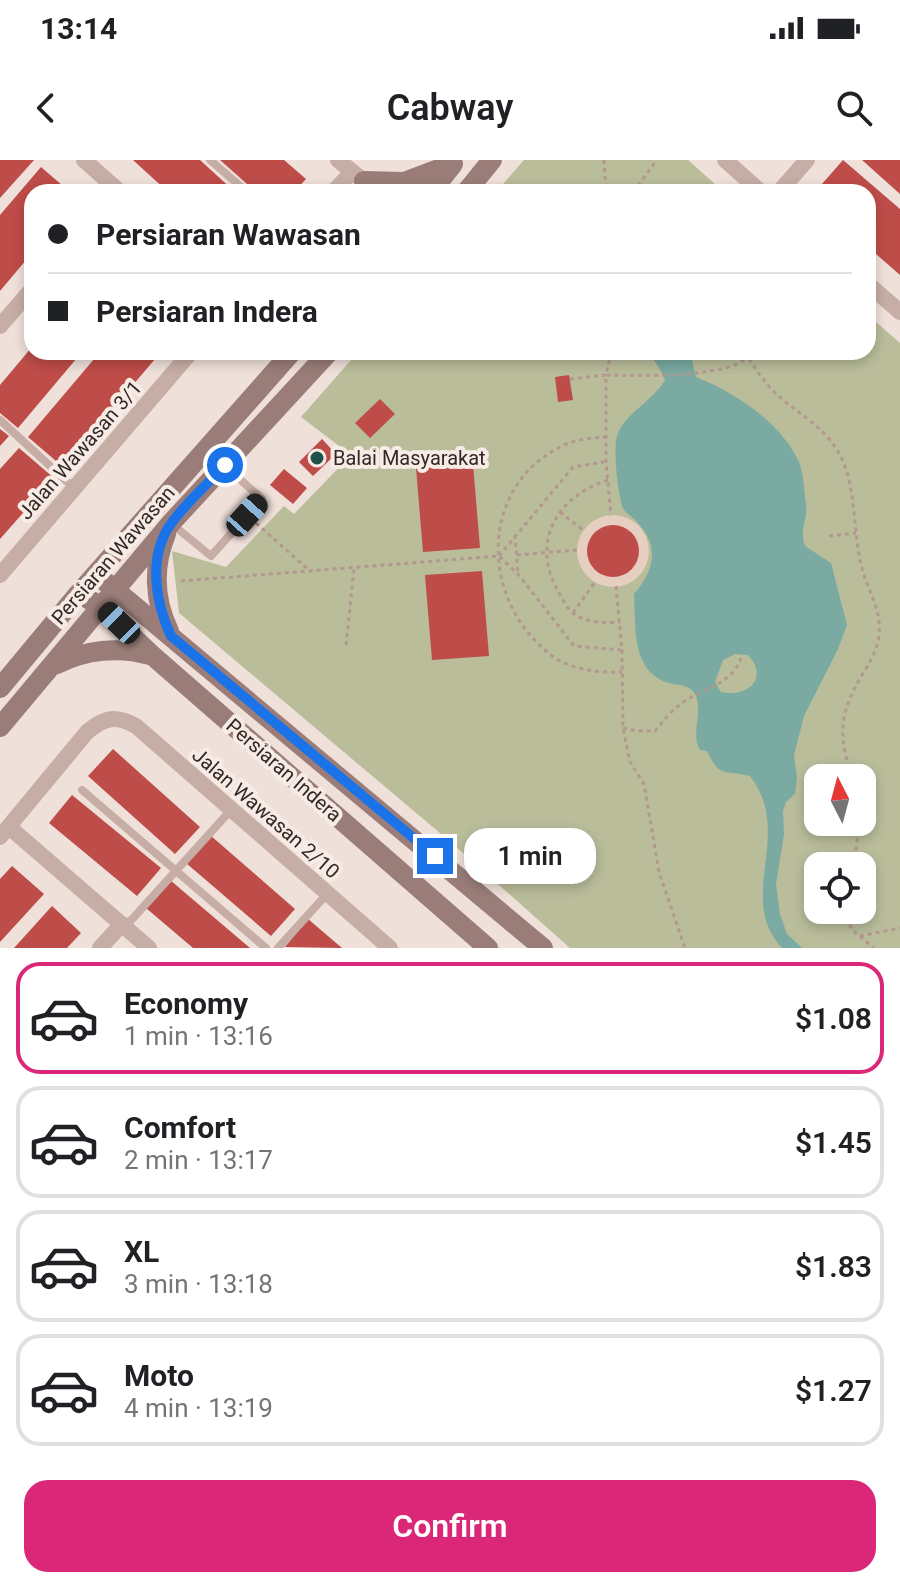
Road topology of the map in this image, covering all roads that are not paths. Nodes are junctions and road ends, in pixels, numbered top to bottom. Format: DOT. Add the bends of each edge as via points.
graph roads {
  1 [pos="84,160"];
  2 [pos="210,160"];
  3 [pos="338,160"];
  4 [pos="492,160"];
  5 [pos="725,160"];
  6 [pos="807,160"];
  7 [pos="454,162"];
  8 [pos="110,184"];
  9 [pos="238,184"];
  10 [pos="364,184"];
  11 [pos="437,184"];
  12 [pos="471,184"];
  13 [pos="752,184"];
  14 [pos="786,184"];
  15 [pos="876,291"];
  16 [pos="24,298"];
  17 [pos="900,312"];
  18 [pos="0,326"];
  19 [pos="184,360"];
  20 [pos="285,360"];
  21 [pos="322,360"];
  22 [pos="0,420"];
  23 [pos="225,465"];
  24 [pos="74,488"];
  25 [pos="171,523"];
  26 [pos="96,574"];
  27 [pos="0,575"];
  28 [pos="116,589"];
  29 [pos="79,593"];
  30 [pos="101,607"];
  31 [pos="171,636"];
  32 [pos="153,656"];
  33 [pos="52,667"];
  34 [pos="0,688"];
  35 [pos="0,727"];
  36 [pos="82,790"];
  37 [pos="232,809"];
  38 [pos="5,832"];
  39 [pos="177,869"];
  40 [pos="327,893"];
  41 [pos="123,926"];
  42 [pos="100,948"];
  43 [pos="149,948"];
  44 [pos="266,948"];
  45 [pos="278,948"];
  46 [pos="390,948"];
  47 [pos="488,948"];
  48 [pos="543,948"];
  1 -- 8 [label="street"];
  2 -- 9 [label="lane"];
  3 -- 10 [label="street"];
  4 -- 12 [label="main road"];
  5 -- 13 [label="street"];
  6 -- 14 [label="street"];
  7 -- 10 [label="main road" via="404,182"];
  7 -- 11 [label="main road"];
  15 -- 17 [label="street"];
  16 -- 18 [label="street"];
  19 -- 24 [label="street, Jalan Wawasan 3/1"];
  20 -- 26 [label="main road, Persiaran Wawasan"];
  21 -- 23 [label="main road, Persiaran Wawasan"];
  22 -- 24 [label="lane"];
  23 -- 25 [label="main road, Persiaran Wawasan"];
  23 -- 25 [label="lane" via="262,499 211,556"];
  24 -- 27 [label="street, Jalan Wawasan 3/1"];
  25 -- 28 [label="main road, Persiaran Wawasan"];
  25 -- 31 [label="main road" via="156,583"];
  26 -- 28 [label="main road, Persiaran Indera"];
  26 -- 29 [label="main road, Persiaran Wawasan"];
  28 -- 30 [label="main road, Persiaran Wawasan"];
  28 -- 31 [label="main road, Persiaran Indera"];
  29 -- 30 [label="main road, Persiaran Indera"];
  29 -- 34 [label="main road, Persiaran Wawasan"];
  30 -- 32 [label="main road, Persiaran Indera"];
  30 -- 33 [label="main road, Persiaran Wawasan"];
  31 -- 48 [label="main road, Persiaran Indera"];
  32 -- 33 [label="main road" via="126,648 76,655"];
  32 -- 47 [label="main road, Persiaran Indera"];
  33 -- 35 [label="main road, Persiaran Wawasan"];
  36 -- 39 [label="lane"];
  37 -- 38 [label="street, Jalan Wawasan 2/10" via="136,726 110,718 87,732"];
  37 -- 39 [label="lane"];
  37 -- 40 [label="street, Jalan Wawasan 2/10"];
  38 -- 41 [label="street"];
  39 -- 41 [label="lane"];
  39 -- 44 [label="lane"];
  40 -- 45 [label="lane"];
  40 -- 46 [label="street, Jalan Wawasan 2/10"];
  41 -- 42 [label="street"];
  41 -- 43 [label="street"];
}
